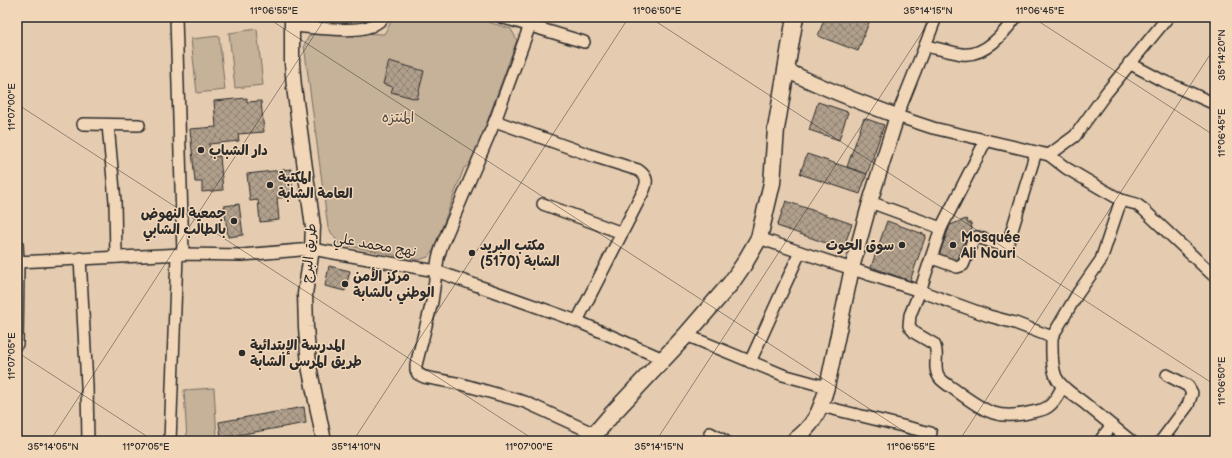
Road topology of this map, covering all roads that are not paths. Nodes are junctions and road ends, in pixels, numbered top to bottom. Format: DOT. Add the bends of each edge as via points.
graph roads {
  1 [pos="176,17"];
  2 [pos="384,17"];
  3 [pos="501,17"];
  4 [pos="794,17"];
  5 [pos="936,17"];
  6 [pos="1016,17"];
  7 [pos="1168,17"];
  8 [pos="292,21"];
  9 [pos="530,25"];
  10 [pos="584,42"];
  11 [pos="925,46"];
  12 [pos="1129,63"];
  13 [pos="786,70"];
  14 [pos="1215,104"];
  15 [pos="897,116"];
  16 [pos="495,121"];
  17 [pos="83,124"];
  18 [pos="108,125"];
  19 [pos="139,125"];
  20 [pos="986,140"];
  21 [pos="1036,152"];
  22 [pos="1049,155"];
  23 [pos="1121,200"];
  24 [pos="870,202"];
  25 [pos="543,204"];
  26 [pos="941,228"];
  27 [pos="622,233"];
  28 [pos="760,238"];
  29 [pos="17,244"];
  30 [pos="312,249"];
  31 [pos="800,252"];
  32 [pos="180,255"];
  33 [pos="116,257"];
  34 [pos="80,258"];
  35 [pos="932,258"];
  36 [pos="18,262"];
  37 [pos="852,268"];
  38 [pos="436,272"];
  39 [pos="1215,277"];
  40 [pos="920,291"];
  41 [pos="578,321"];
  42 [pos="686,335"];
  43 [pos="1052,337"];
  44 [pos="17,344"];
  45 [pos="663,359"];
  46 [pos="750,362"];
  47 [pos="1167,375"];
  48 [pos="1063,386"];
  49 [pos="827,387"];
  50 [pos="821,406"];
  51 [pos="1111,426"];
  52 [pos="710,433"];
  53 [pos="931,433"];
  54 [pos="592,437"];
  55 [pos="88,441"];
  56 [pos="170,441"];
  57 [pos="320,441"];
  58 [pos="324,441"];
  59 [pos="725,441"];
  60 [pos="793,441"];
  61 [pos="1100,441"];
  62 [pos="1132,441"];
  63 [pos="1161,441"];
  1 -- 32 [label="street"];
  2 -- 8 [label="street" via="367,28 353,29"];
  3 -- 9 [label="street"];
  4 -- 13 [label="main road"];
  5 -- 11 [label="street"];
  6 -- 11 [label="street" via="990,45 973,54"];
  7 -- 12 [label="street"];
  8 -- 30 [label="street, طريق البرج" via="294,87 312,215"];
  9 -- 10 [label="street"];
  9 -- 16 [label="street"];
  11 -- 15 [label="street"];
  12 -- 14 [label="street"];
  12 -- 22 [label="street" via="1074,136"];
  13 -- 15 [label="street" via="860,103"];
  13 -- 28 [label="main road" via="776,129 772,183"];
  15 -- 20 [label="street" via="933,128"];
  15 -- 24 [label="street"];
  16 -- 27 [label="street" via="638,170 644,175 646,186"];
  16 -- 38 [label="street" via="449,225"];
  17 -- 18 [label="street"];
  18 -- 19 [label="street"];
  18 -- 33 [label="street" via="115,201"];
  20 -- 21 [label="street"];
  20 -- 26 [label="street"];
  21 -- 22 [label="street"];
  21 -- 35 [label="street" via="1008,243 1005,246 974,238 960,267"];
  22 -- 23 [label="street"];
  23 -- 39 [label="street" via="1143,208"];
  23 -- 43 [label="street" via="1101,260"];
  24 -- 26 [label="street"];
  24 -- 37 [label="street"];
  25 -- 27 [label="street"];
  26 -- 35 [label="street"];
  27 -- 41 [label="street"];
  28 -- 31 [label="street"];
  28 -- 42 [label="main road" via="731,282"];
  29 -- 36 [label="street"];
  30 -- 32 [label="street, نهج محمد علي" via="242,255"];
  30 -- 38 [label="street, نهج محمد علي"];
  30 -- 58 [label="street, طريق البرج" via="305,294 306,326 309,366"];
  31 -- 37 [label="street"];
  31 -- 46 [label="street"];
  32 -- 33 [label="street, نهج محمد علي"];
  32 -- 56 [label="street"];
  33 -- 34 [label="street, نهج محمد علي"];
  34 -- 36 [label="street, نهج محمد علي"];
  34 -- 55 [label="street"];
  35 -- 40 [label="street"];
  36 -- 44 [label="street"];
  37 -- 40 [label="street"];
  37 -- 49 [label="street"];
  38 -- 41 [label="street, نهج محمد علي"];
  38 -- 54 [label="street" via="432,302 416,365 418,374 525,402"];
  40 -- 43 [label="street"];
  40 -- 48 [label="street" via="910,315 909,326 915,333 934,344 937,353 936,368 940,378 981,408 1008,415 1028,413 1046,408 1054,402"];
  41 -- 45 [label="street, نهج محمد علي"];
  42 -- 45 [label="main road"];
  42 -- 46 [label="street"];
  43 -- 48 [label="street" via="1053,370"];
  45 -- 54 [label="main road"];
  46 -- 49 [label="street" via="783,375"];
  47 -- 63 [label="street" via="1188,386 1192,393 1188,405"];
  48 -- 51 [label="street"];
  49 -- 50 [label="street"];
  50 -- 53 [label="street"];
  50 -- 60 [label="street" via="810,426"];
  51 -- 61 [label="street"];
  51 -- 62 [label="street"];
  52 -- 59 [label="street"];
  57 -- 58 [label="street"];
}
